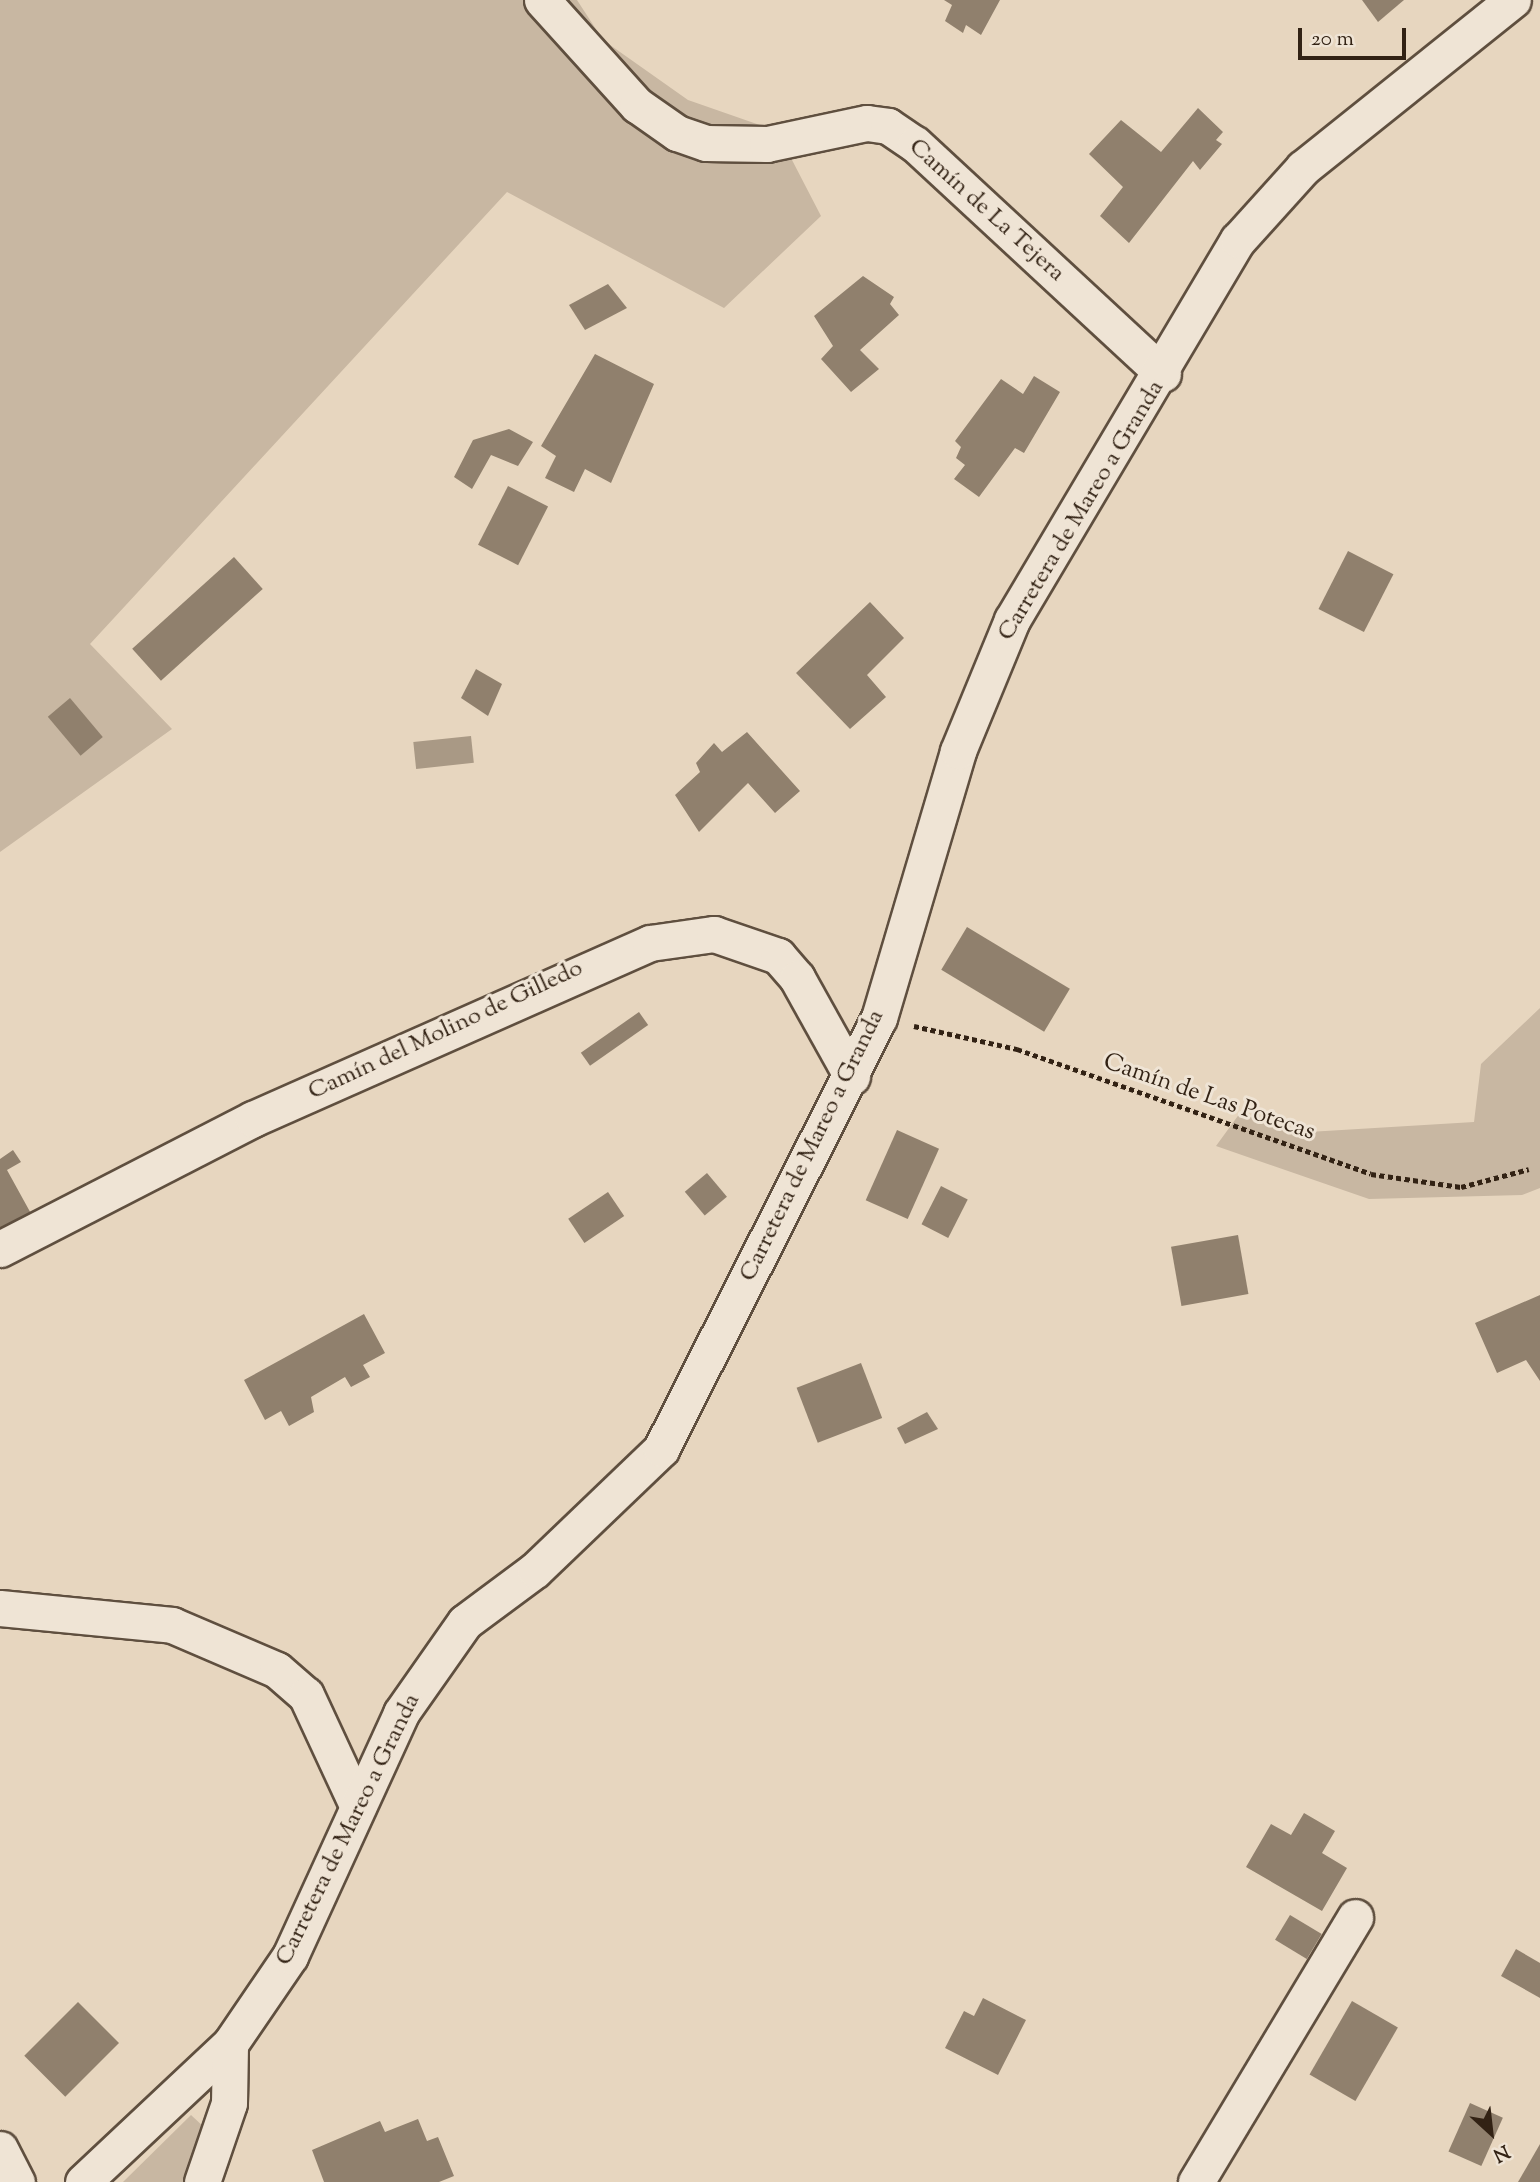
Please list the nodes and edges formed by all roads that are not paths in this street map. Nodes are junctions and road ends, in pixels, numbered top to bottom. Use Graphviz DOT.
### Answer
graph roads {
  1 [pos="542,0"];
  2 [pos="1513,0"];
  3 [pos="1163,374"];
  4 [pos="852,1077"];
  5 [pos="0,1249"];
  6 [pos="0,1608"];
  7 [pos="358,1808"];
  8 [pos="1355,1917"];
  9 [pos="230,2044"];
  10 [pos="0,2149"];
  11 [pos="17,2182"];
  12 [pos="83,2182"];
  13 [pos="202,2182"];
  14 [pos="1196,2182"];
  1 -- 3 [label="street, Camín de La Tejera"];
  2 -- 3 [label="street, Carretera de Mareo a Granda"];
  3 -- 4 [label="street, Carretera de Mareo a Granda"];
  4 -- 5 [label="street, Camín del Molino de Gilledo"];
  4 -- 7 [label="street, Carretera de Mareo a Granda"];
  6 -- 7 [label="street"];
  7 -- 9 [label="street, Carretera de Mareo a Granda"];
  8 -- 14 [label="street"];
  9 -- 12 [label="street, Carretera de Mareo a Granda"];
  9 -- 13 [label="street"];
  10 -- 11 [label="street"];
}
